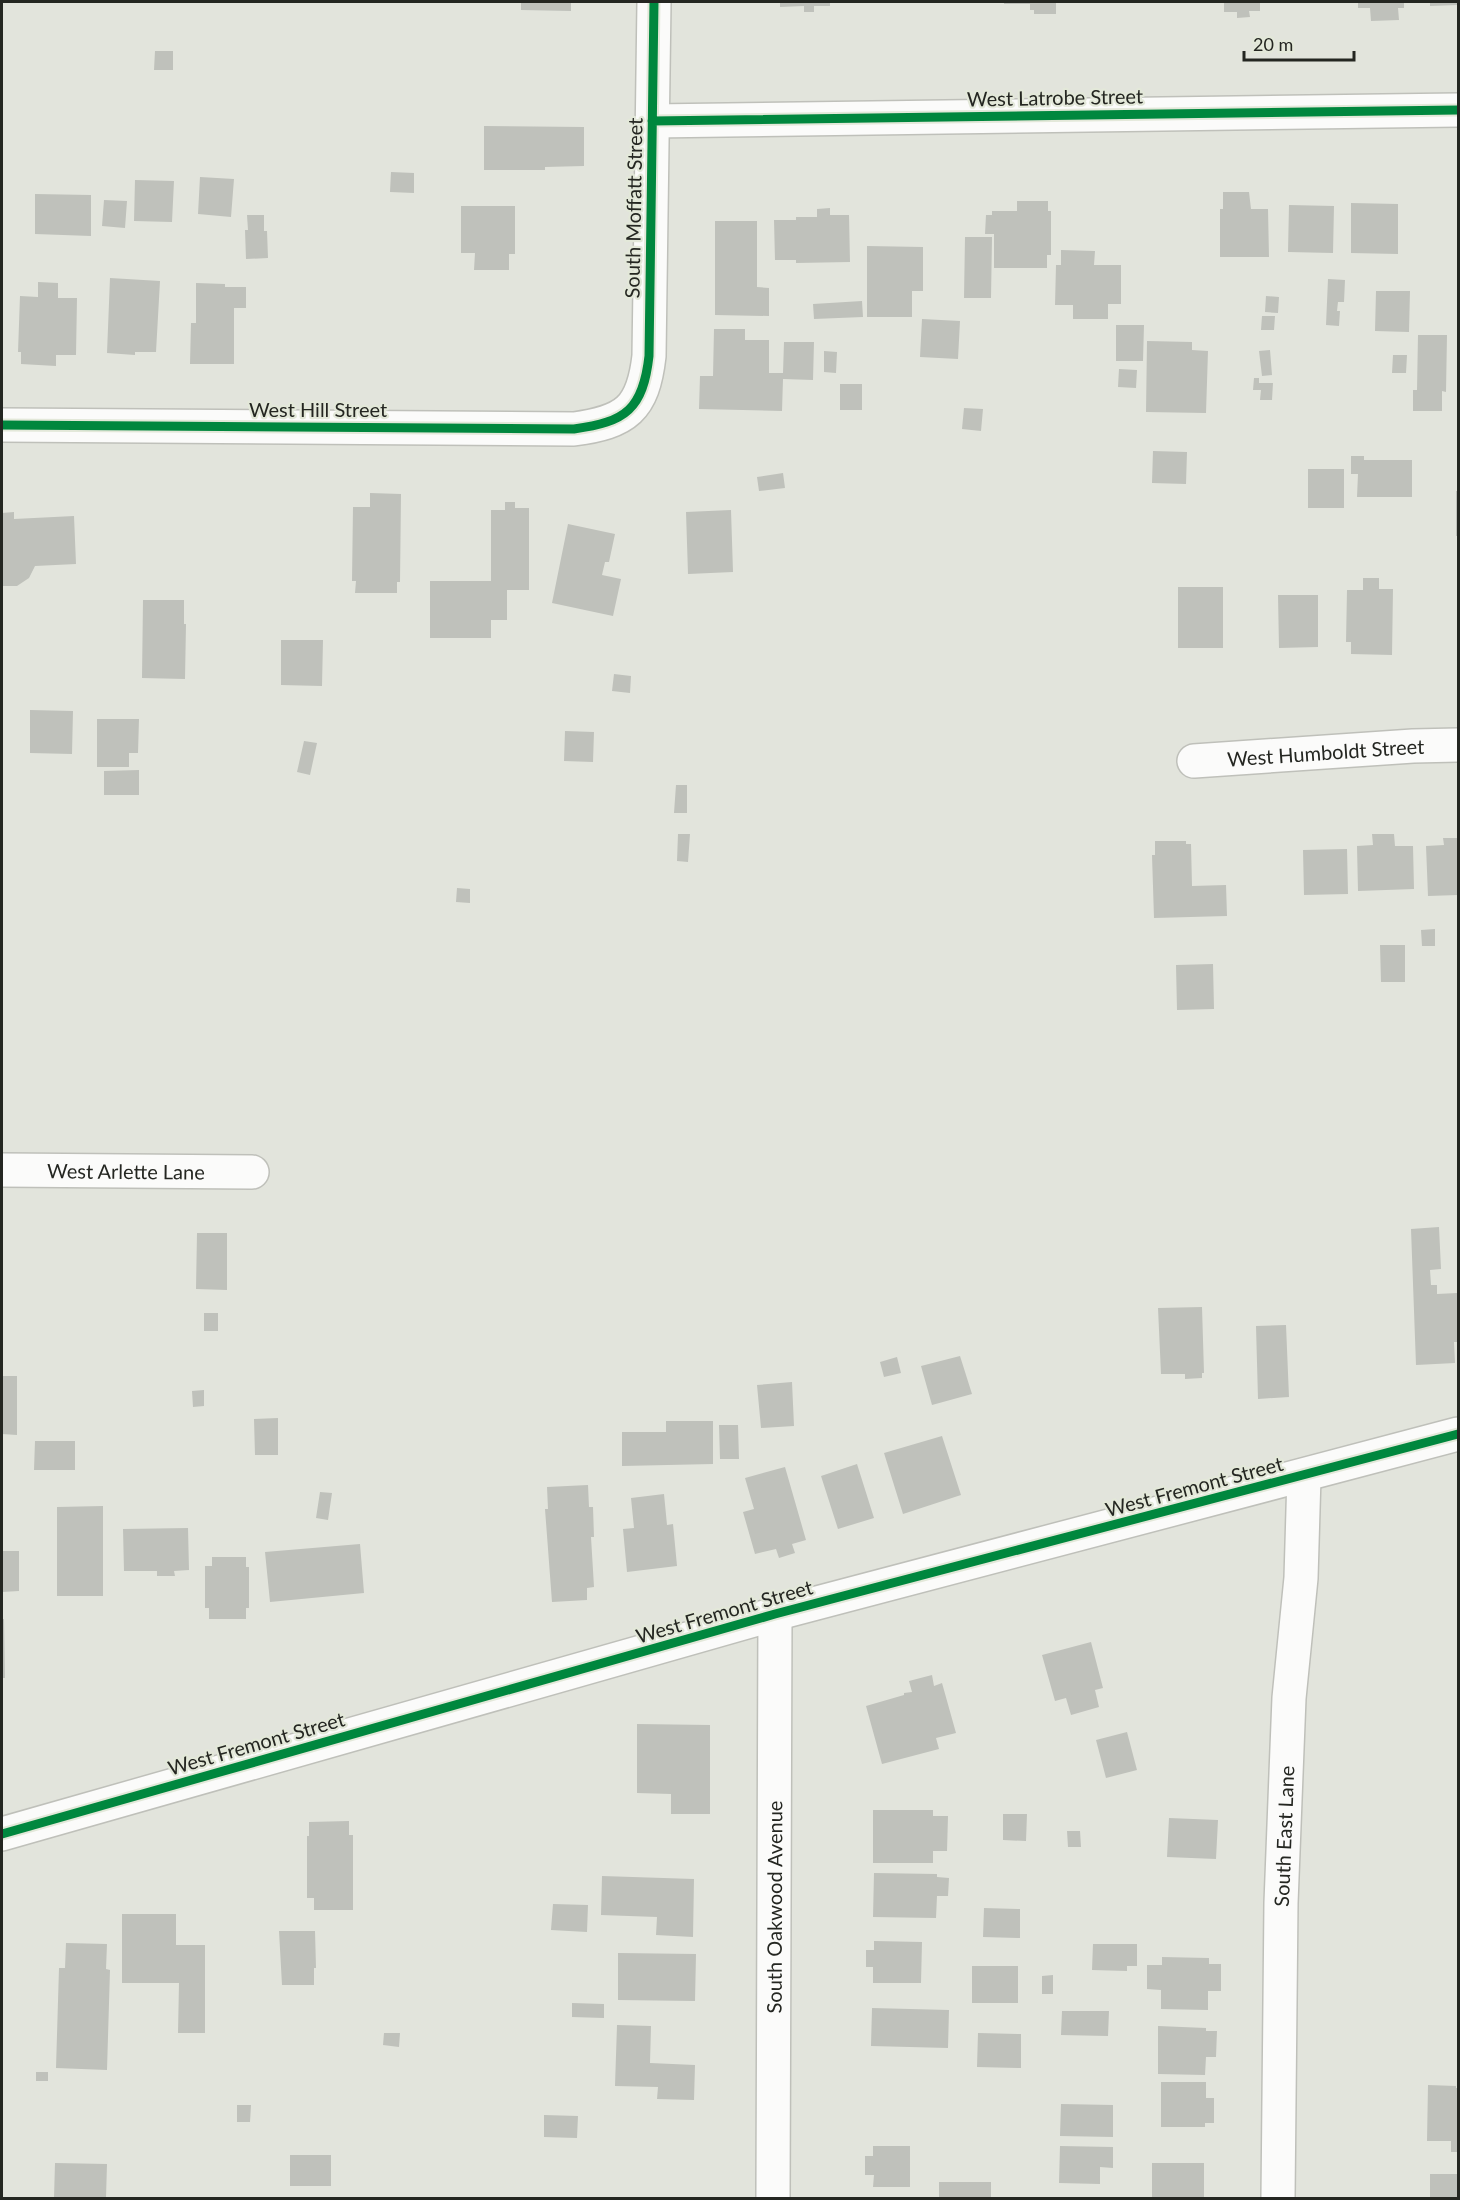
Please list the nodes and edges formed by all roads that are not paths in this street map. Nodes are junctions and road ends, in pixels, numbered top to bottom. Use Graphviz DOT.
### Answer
graph roads {
  1 [pos="654,2"];
  2 [pos="1458,110"];
  3 [pos="652,121"];
  4 [pos="631,410"];
  5 [pos="2,425"];
  6 [pos="1458,745"];
  7 [pos="1194,761"];
  8 [pos="2,1170"];
  9 [pos="252,1172"];
  10 [pos="1458,1434"];
  11 [pos="1304,1476"];
  12 [pos="775,1614"];
  13 [pos="2,1834"];
  14 [pos="773,2199"];
  15 [pos="1278,2199"];
  1 -- 3 [label="street, South Moffatt Street"];
  2 -- 3 [label="street, West Latrobe Street"];
  3 -- 4 [label="street, South Moffatt Street"];
  4 -- 5 [label="street, West Hill Street"];
  6 -- 7 [label="street, West Humboldt Street"];
  8 -- 9 [label="street, West Arlette Lane"];
  10 -- 11 [label="street, West Fremont Street"];
  11 -- 12 [label="street, West Fremont Street"];
  11 -- 15 [label="street, South East Lane"];
  12 -- 13 [label="street, West Fremont Street"];
  12 -- 14 [label="street, South Oakwood Avenue"];
}
